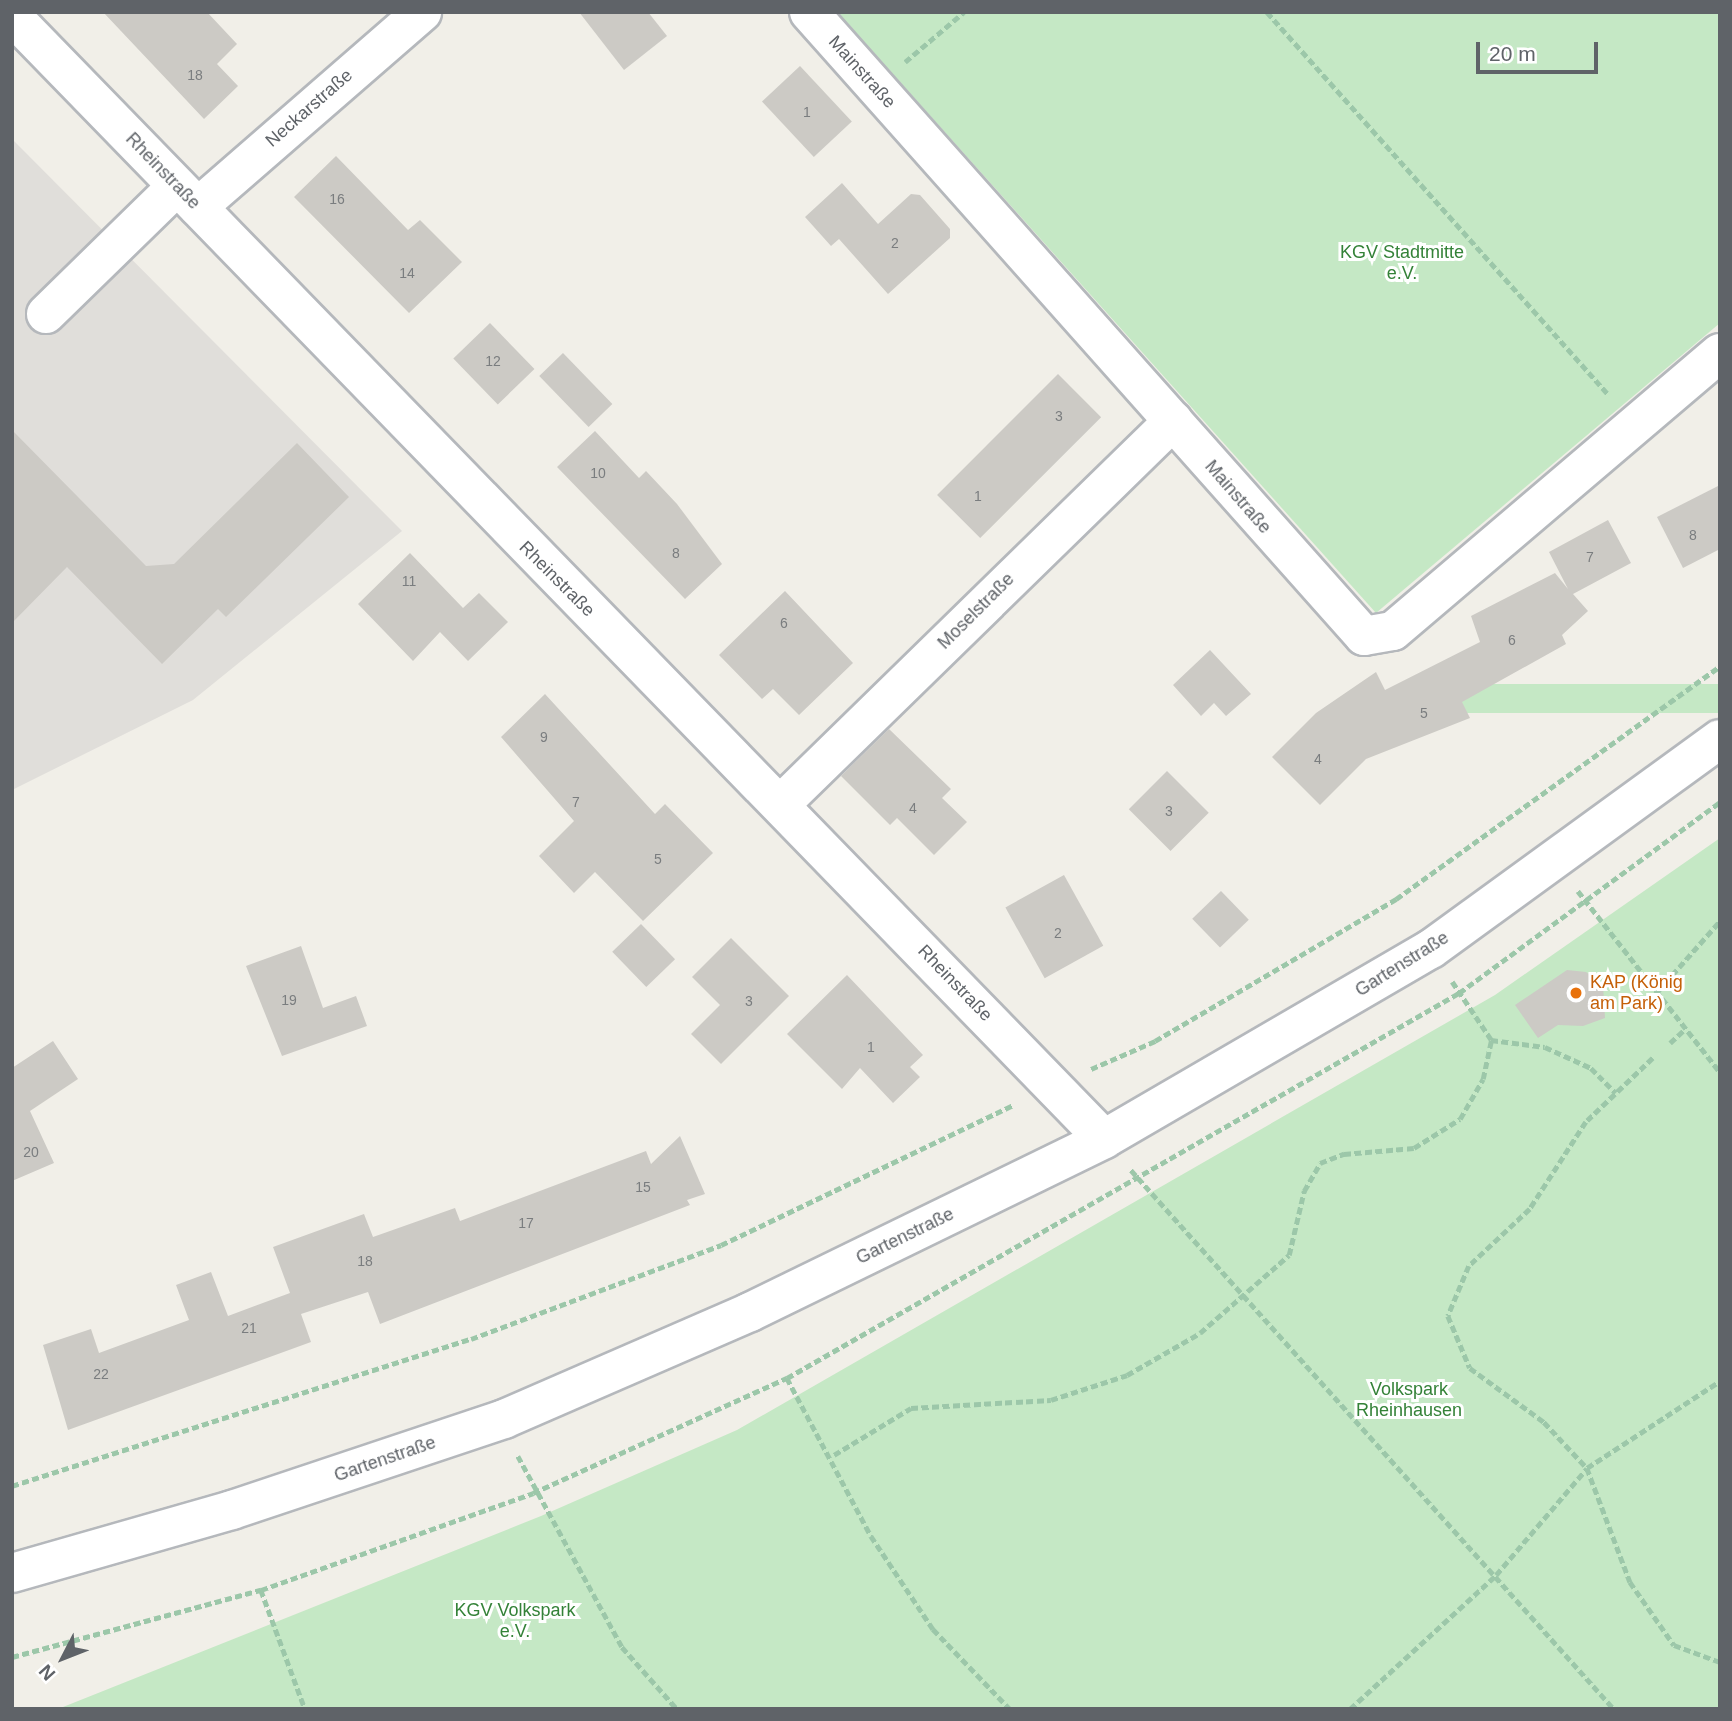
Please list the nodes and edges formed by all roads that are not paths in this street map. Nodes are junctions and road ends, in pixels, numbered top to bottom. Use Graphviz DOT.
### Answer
graph roads {
  1 [pos="422,12"];
  2 [pos="808,12"];
  3 [pos="12,16"];
  4 [pos="187,197"];
  5 [pos="46,314"];
  6 [pos="1720,353"];
  7 [pos="1172,421"];
  8 [pos="1720,739"];
  9 [pos="782,803"];
  10 [pos="1104,1139"];
  11 [pos="12,1573"];
  1 -- 4 [label="street, Neckarstraße"];
  2 -- 7 [label="street, Mainstraße"];
  3 -- 4 [label="street, Rheinstraße"];
  4 -- 5 [label="street, Neckarstraße"];
  4 -- 9 [label="street, Rheinstraße"];
  6 -- 7 [label="street, Mainstraße"];
  7 -- 9 [label="street, Moselstraße"];
  8 -- 10 [label="street, Gartenstraße"];
  9 -- 10 [label="street, Rheinstraße"];
  10 -- 11 [label="street, Gartenstraße"];
}
